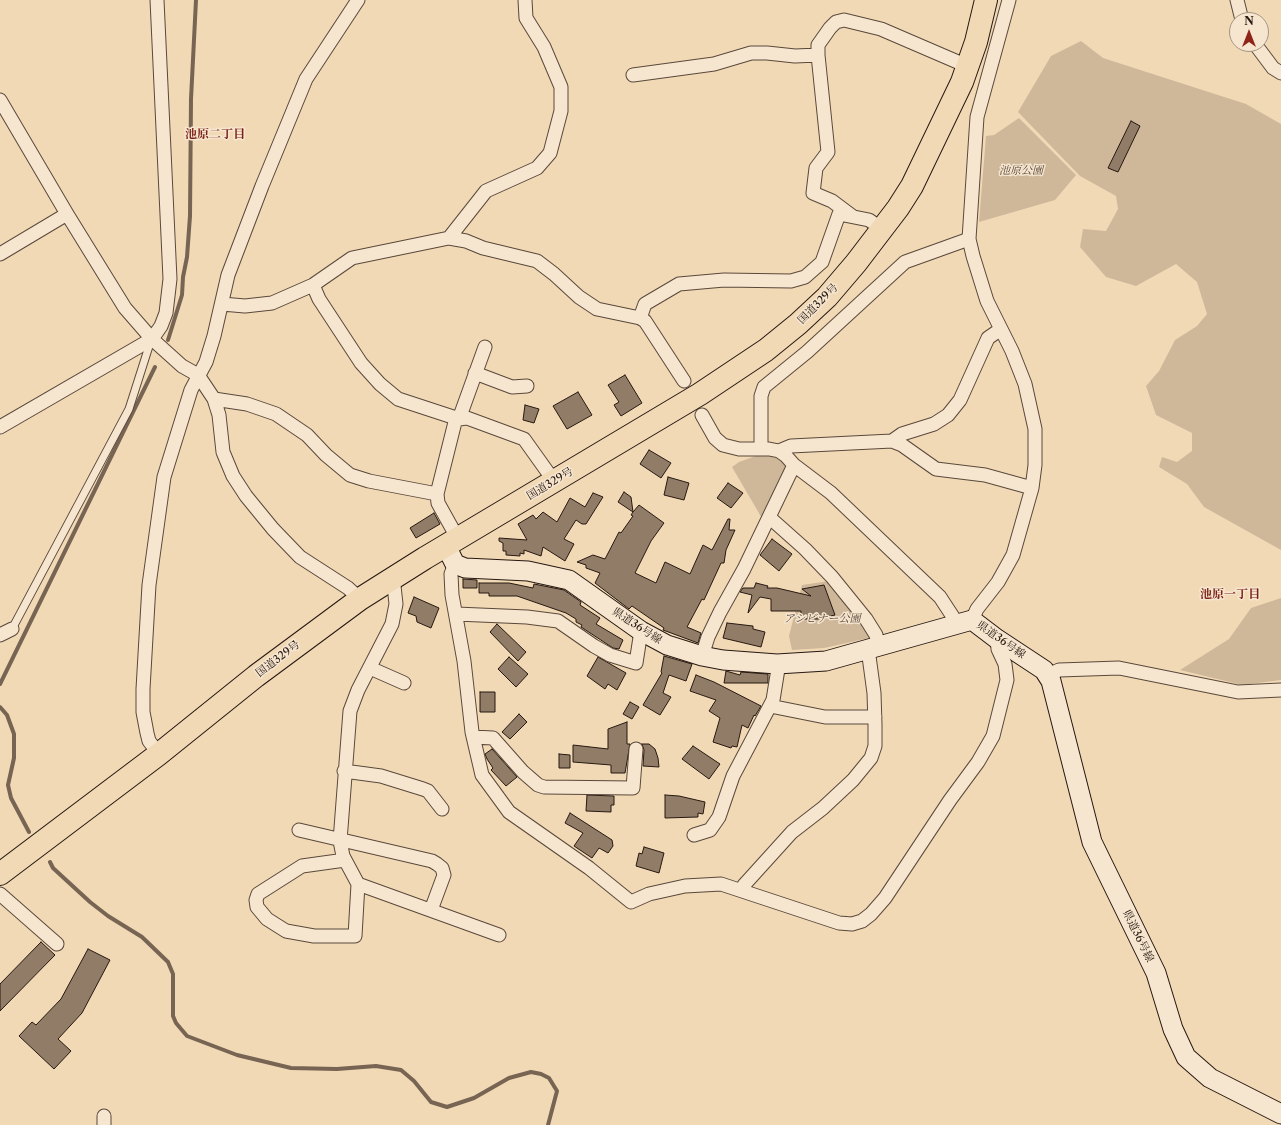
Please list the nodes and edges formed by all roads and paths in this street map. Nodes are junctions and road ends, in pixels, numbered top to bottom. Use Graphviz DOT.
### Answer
graph roads {
  1 [pos="157,0"];
  2 [pos="358,0"];
  3 [pos="526,0"];
  4 [pos="1009,0"];
  5 [pos="1237,0"];
  6 [pos="984,8"];
  7 [pos="1240,12"];
  8 [pos="1005,18"];
  9 [pos="1260,52"];
  10 [pos="818,55"];
  11 [pos="967,66"];
  12 [pos="1281,73"];
  13 [pos="633,75"];
  14 [pos="0,100"];
  15 [pos="67,214"];
  16 [pos="852,216"];
  17 [pos="882,229"];
  18 [pos="450,238"];
  19 [pos="969,239"];
  20 [pos="0,254"];
  21 [pos="313,285"];
  22 [pos="222,304"];
  23 [pos="640,318"];
  24 [pos="1001,329"];
  25 [pos="152,338"];
  26 [pos="486,347"];
  27 [pos="475,372"];
  28 [pos="198,375"];
  29 [pos="684,381"];
  30 [pos="527,386"];
  31 [pos="214,399"];
  32 [pos="702,415"];
  33 [pos="457,418"];
  34 [pos="0,427"];
  35 [pos="892,441"];
  36 [pos="762,448"];
  37 [pos="779,451"];
  38 [pos="794,465"];
  39 [pos="554,481"];
  40 [pos="1032,488"];
  41 [pos="437,494"];
  42 [pos="769,517"];
  43 [pos="453,550"];
  44 [pos="393,577"];
  45 [pos="360,599"];
  46 [pos="456,614"];
  47 [pos="965,622"];
  48 [pos="12,629"];
  49 [pos="641,631"];
  50 [pos="0,635"];
  51 [pos="997,640"];
  52 [pos="873,648"];
  53 [pos="702,656"];
  54 [pos="777,664"];
  55 [pos="370,668"];
  56 [pos="1048,675"];
  57 [pos="404,683"];
  58 [pos="1281,690"];
  59 [pos="770,706"];
  60 [pos="875,716"];
  61 [pos="473,737"];
  62 [pos="636,749"];
  63 [pos="159,754"];
  64 [pos="344,771"];
  65 [pos="442,809"];
  66 [pos="299,830"];
  67 [pos="694,835"];
  68 [pos="340,840"];
  69 [pos="345,860"];
  70 [pos="0,874"];
  71 [pos="358,884"];
  72 [pos="743,890"];
  73 [pos="0,894"];
  74 [pos="431,910"];
  75 [pos="499,935"];
  76 [pos="57,944"];
  77 [pos="1281,1114"];
  1 -- 25 [label="street"];
  2 -- 22 [label="street"];
  3 -- 18 [label="street"];
  4 -- 8 [label="street"];
  5 -- 7 [label="street"];
  6 -- 8 [label="street"];
  6 -- 11 [label="highway, 国道329号"];
  8 -- 19 [label="street"];
  9 -- 12 [label="street"];
  10 -- 11 [label="street"];
  10 -- 13 [label="street"];
  10 -- 16 [label="street"];
  11 -- 17 [label="highway, 国道329号"];
  14 -- 15 [label="street"];
  15 -- 20 [label="street"];
  15 -- 25 [label="street"];
  16 -- 17 [label="street"];
  16 -- 23 [label="street"];
  17 -- 39 [label="highway, 国道329号"];
  18 -- 21 [label="street"];
  18 -- 23 [label="street"];
  19 -- 24 [label="street"];
  19 -- 36 [label="street"];
  21 -- 22 [label="street"];
  21 -- 33 [label="street"];
  22 -- 28 [label="street"];
  23 -- 29 [label="street"];
  24 -- 35 [label="street"];
  24 -- 40 [label="street"];
  25 -- 28 [label="street"];
  25 -- 34 [label="street"];
  25 -- 48 [label="lane"];
  26 -- 27 [label="street"];
  27 -- 30 [label="street"];
  27 -- 33 [label="street"];
  28 -- 31 [label="street"];
  28 -- 63 [label="street"];
  31 -- 41 [label="street"];
  31 -- 45 [label="street"];
  32 -- 36 [label="street"];
  33 -- 39 [label="street"];
  33 -- 41 [label="street"];
  35 -- 37 [label="street"];
  35 -- 40 [label="street"];
  36 -- 37 [label="street"];
  37 -- 38 [label="street"];
  38 -- 42 [label="street"];
  38 -- 47 [label="street"];
  39 -- 43 [label="highway, 国道329号"];
  40 -- 47 [label="street"];
  41 -- 43 [label="street"];
  42 -- 52 [label="street"];
  42 -- 53 [label="street"];
  43 -- 44 [label="highway, 国道329号"];
  43 -- 46 [label="street"];
  43 -- 49 [label="main road, 県道36号線"];
  44 -- 45 [label="highway, 国道329号"];
  44 -- 55 [label="street"];
  45 -- 63 [label="highway, 国道329号"];
  46 -- 49 [label="street"];
  46 -- 61 [label="street"];
  47 -- 51 [label="main road, 県道36号線"];
  47 -- 52 [label="main road, 県道36号線"];
  48 -- 50 [label="street"];
  49 -- 53 [label="main road, 県道36号線"];
  51 -- 56 [label="main road, 県道36号線"];
  51 -- 72 [label="street"];
  52 -- 54 [label="main road, 県道36号線"];
  52 -- 60 [label="street"];
  53 -- 54 [label="main road, 県道36号線"];
  54 -- 59 [label="street"];
  55 -- 57 [label="street"];
  55 -- 64 [label="street"];
  56 -- 58 [label="street"];
  56 -- 77 [label="main road, 県道36号線"];
  59 -- 60 [label="street"];
  59 -- 67 [label="street"];
  60 -- 72 [label="street"];
  61 -- 62 [label="street"];
  61 -- 72 [label="street"];
  63 -- 70 [label="highway, 国道329号"];
  64 -- 65 [label="street"];
  64 -- 68 [label="street"];
  66 -- 68 [label="street"];
  68 -- 69 [label="street"];
  68 -- 74 [label="street"];
  69 -- 71 [label="street"];
  69 -- 71 [label="street"];
  71 -- 74 [label="street"];
  73 -- 76 [label="street"];
  74 -- 75 [label="street"];
}
